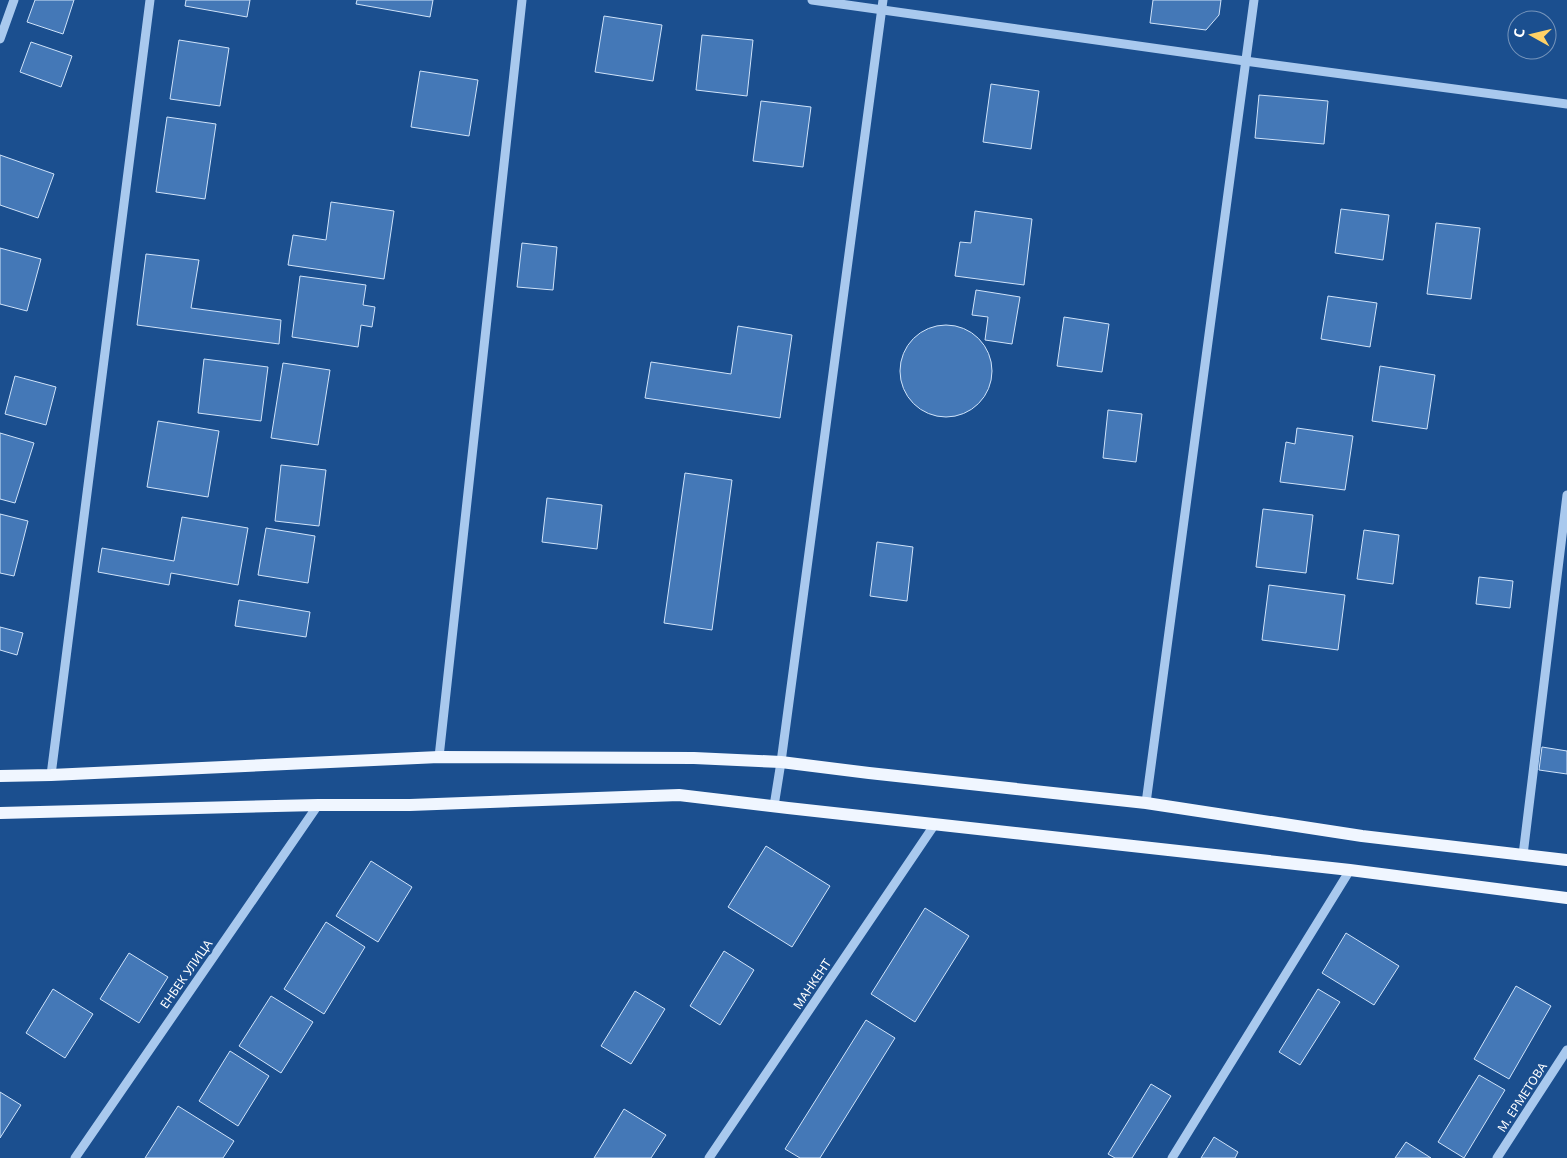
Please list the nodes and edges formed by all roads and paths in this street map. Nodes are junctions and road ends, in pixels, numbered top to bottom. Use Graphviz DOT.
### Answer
graph roads {
  1 [pos="14,0"];
  2 [pos="150,0"];
  3 [pos="522,0"];
  4 [pos="812,0"];
  5 [pos="1254,0"];
  6 [pos="882,5"];
  7 [pos="0,39"];
  8 [pos="1245,61"];
  9 [pos="1567,104"];
  10 [pos="1567,495"];
  11 [pos="439,757"];
  12 [pos="781,762"];
  13 [pos="51,775"];
  14 [pos="0,776"];
  15 [pos="1146,803"];
  16 [pos="318,805"];
  17 [pos="774,806"];
  18 [pos="0,813"];
  19 [pos="935,824"];
  20 [pos="1523,855"];
  21 [pos="1567,860"];
  22 [pos="1350,870"];
  23 [pos="1567,898"];
  24 [pos="1567,1050"];
  25 [pos="75,1158"];
  26 [pos="709,1158"];
  27 [pos="1172,1158"];
  28 [pos="1497,1158"];
  1 -- 7 [label="street"];
  2 -- 13 [label="street"];
  3 -- 11 [label="street"];
  4 -- 6 [label="street"];
  5 -- 8 [label="street"];
  6 -- 8 [label="street"];
  6 -- 12 [label="street"];
  8 -- 9 [label="street"];
  8 -- 15 [label="street"];
  10 -- 20 [label="street"];
  11 -- 12 [label="main road"];
  11 -- 13 [label="main road"];
  12 -- 15 [label="main road"];
  12 -- 17 [label="street"];
  13 -- 14 [label="main road"];
  15 -- 20 [label="main road"];
  16 -- 17 [label="main road"];
  16 -- 18 [label="main road"];
  16 -- 25 [label="street, ЕНБЕК УЛИЦА"];
  17 -- 19 [label="main road"];
  19 -- 22 [label="main road"];
  19 -- 26 [label="street, МАНКЕНТ"];
  20 -- 21 [label="main road"];
  22 -- 23 [label="main road"];
  22 -- 27 [label="street"];
  24 -- 28 [label="street, М. ЕРМЕТОВА"];
}
